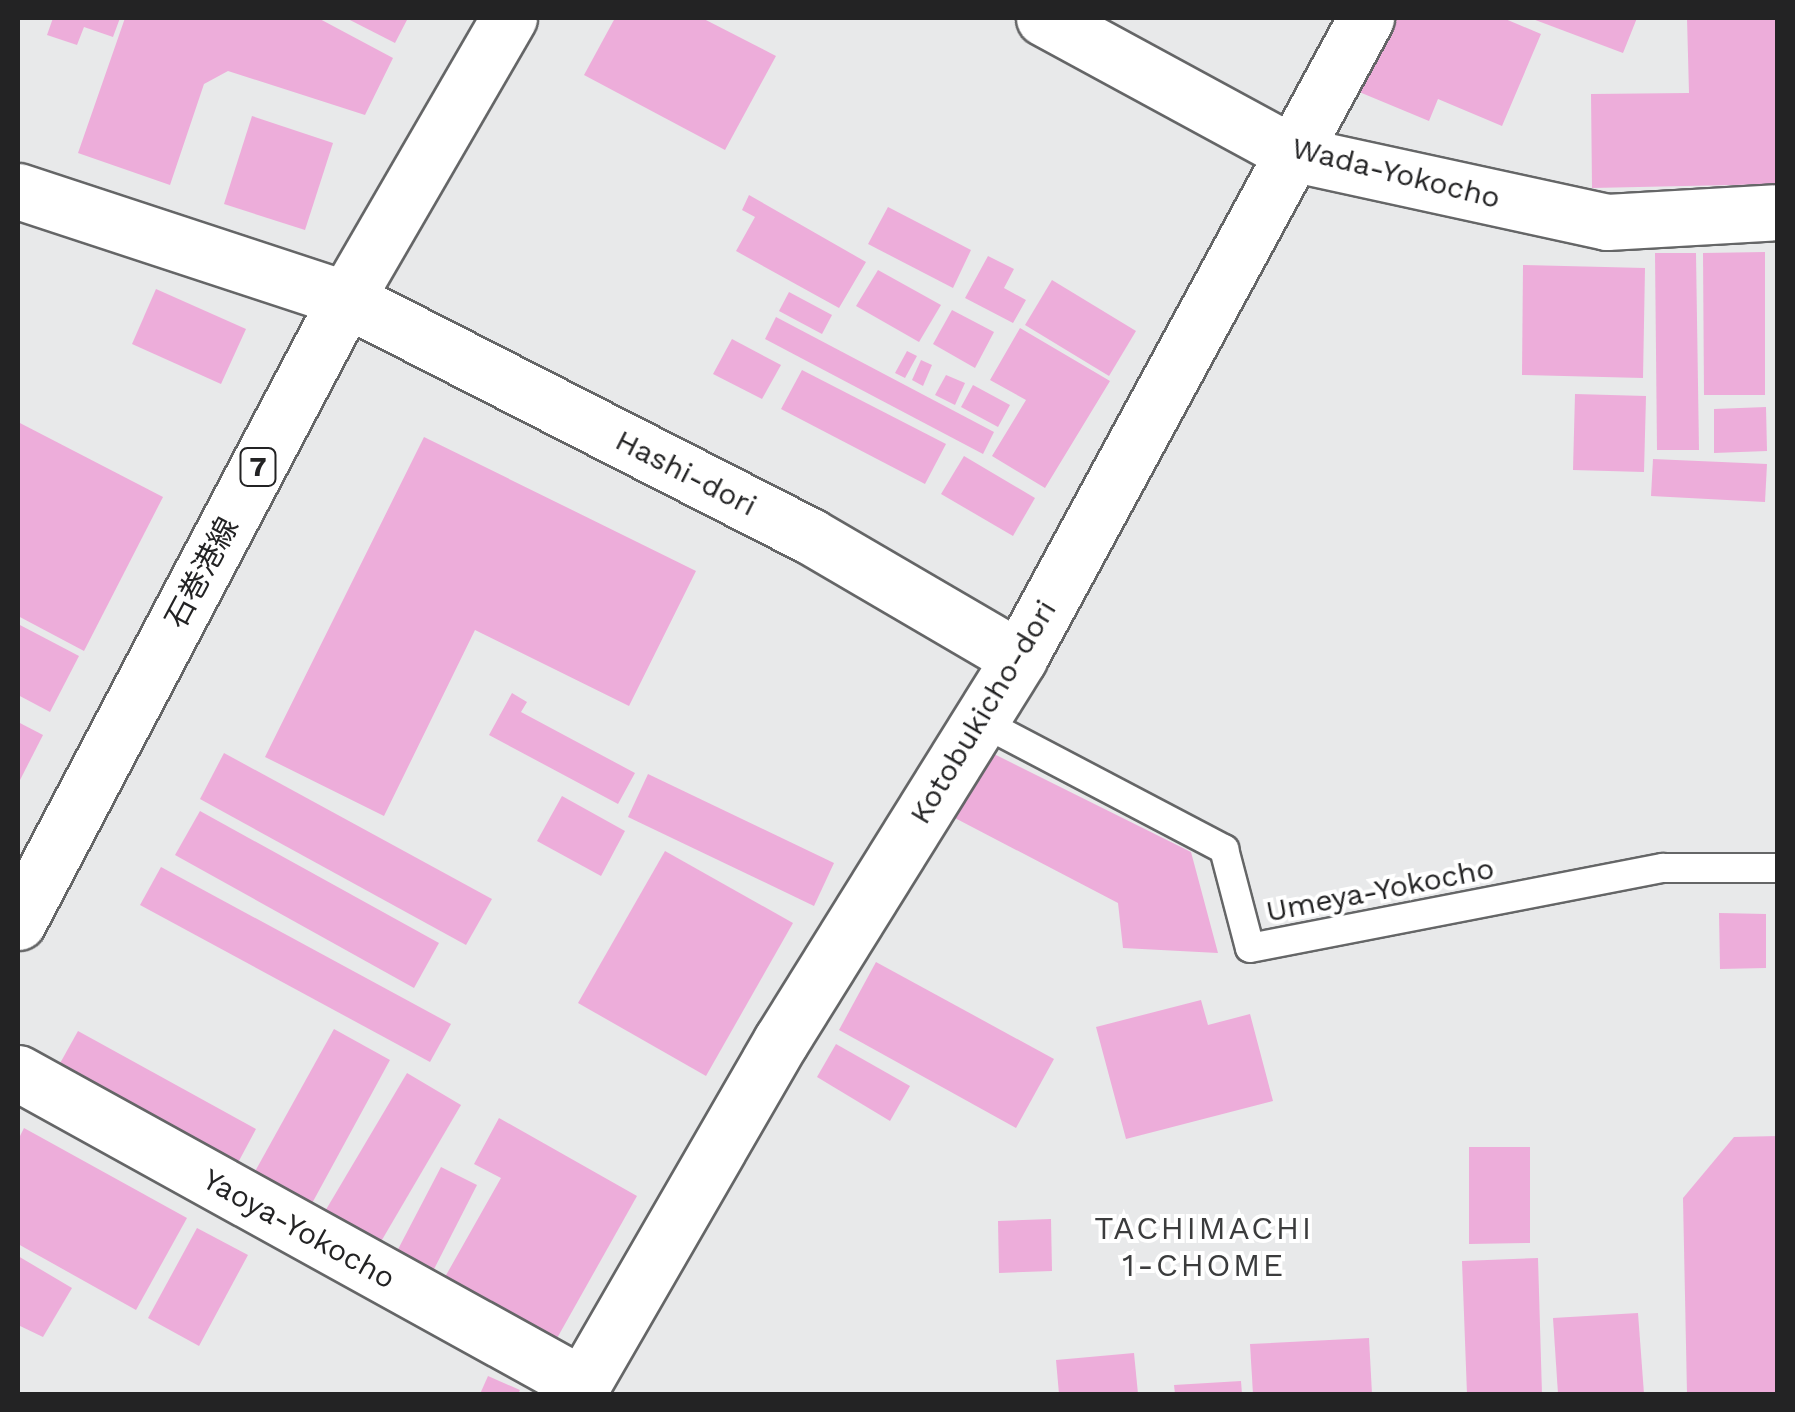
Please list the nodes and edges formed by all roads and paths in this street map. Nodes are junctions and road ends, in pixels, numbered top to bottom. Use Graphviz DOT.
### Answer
graph roads {
  1 [pos="509,18"];
  2 [pos="1044,18"];
  3 [pos="1366,18"];
  4 [pos="1295,154"];
  5 [pos="18,191"];
  6 [pos="1778,212"];
  7 [pos="346,300"];
  8 [pos="1018,658"];
  9 [pos="980,721"];
  10 [pos="1778,868"];
  11 [pos="18,922"];
  12 [pos="18,1073"];
  13 [pos="579,1389"];
  1 -- 7 [label="street, 石巻港線 / 7"];
  2 -- 4 [label="street, Wada-Yokocho"];
  3 -- 4 [label="street, Kotobukicho-dori"];
  4 -- 6 [label="street, Wada-Yokocho"];
  4 -- 8 [label="street, Kotobukicho-dori"];
  5 -- 7 [label="street, Hashi-dori"];
  7 -- 8 [label="street, Hashi-dori"];
  7 -- 11 [label="street, 石巻港線 / 7"];
  8 -- 9 [label="street, Kotobukicho-dori"];
  9 -- 10 [label="lane, Umeya-Yokocho"];
  9 -- 13 [label="street, Kotobukicho-dori"];
  12 -- 13 [label="street, Yaoya-Yokocho"];
}
